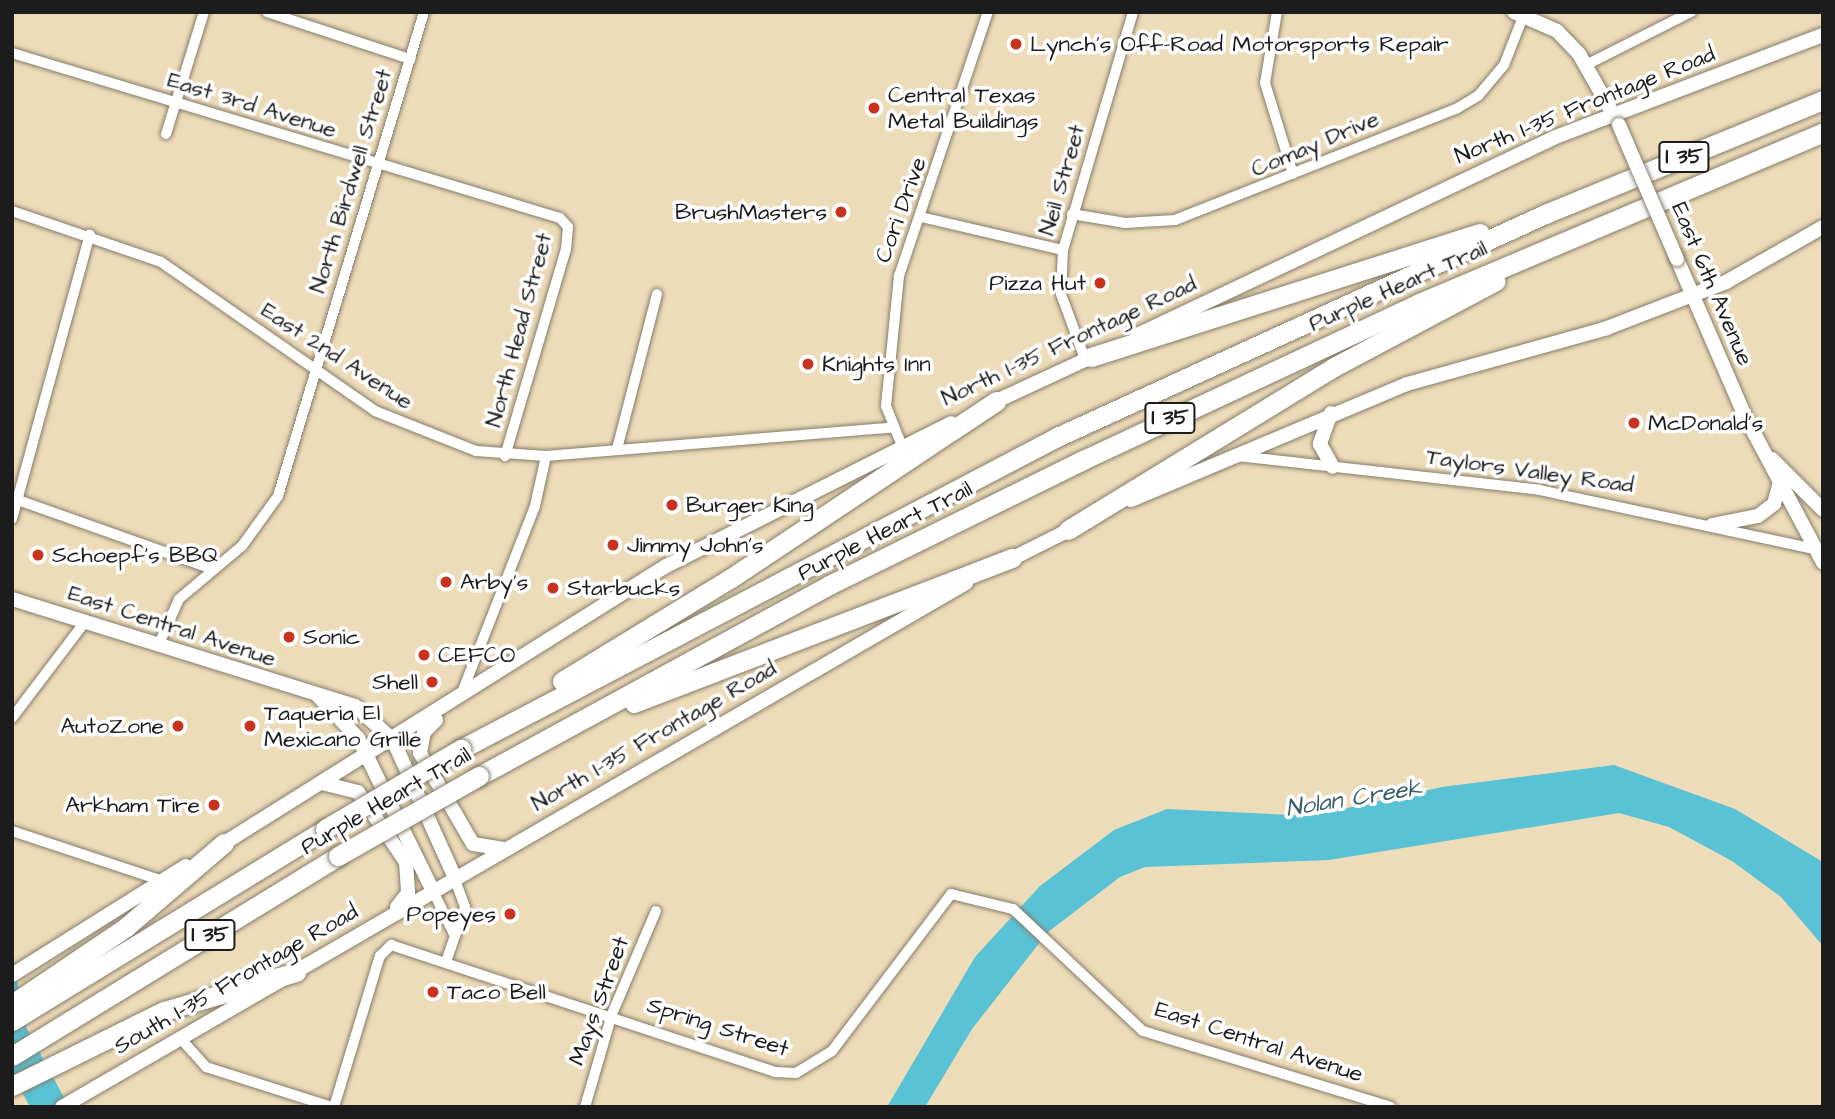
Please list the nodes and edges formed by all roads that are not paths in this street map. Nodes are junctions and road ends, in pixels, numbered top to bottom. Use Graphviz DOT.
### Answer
graph roads {
  1 [pos="204,12"];
  2 [pos="267,12"];
  3 [pos="424,12"];
  4 [pos="988,12"];
  5 [pos="1133,12"];
  6 [pos="1277,12"];
  7 [pos="1691,12"];
  8 [pos="1521,13"];
  9 [pos="1823,35"];
  10 [pos="12,53"];
  11 [pos="410,59"];
  12 [pos="1586,65"];
  13 [pos="1823,100"];
  14 [pos="175,103"];
  15 [pos="1616,120"];
  16 [pos="1823,132"];
  17 [pos="166,134"];
  18 [pos="377,167"];
  19 [pos="1293,174"];
  20 [pos="12,211"];
  21 [pos="1072,214"];
  22 [pos="1545,215"];
  23 [pos="921,217"];
  24 [pos="560,218"];
  25 [pos="1823,227"];
  26 [pos="1592,229"];
  27 [pos="90,234"];
  28 [pos="1063,250"];
  29 [pos="657,294"];
  30 [pos="1691,296"];
  31 [pos="1088,358"];
  32 [pos="316,372"];
  33 [pos="996,401"];
  34 [pos="1332,414"];
  35 [pos="890,428"];
  36 [pos="902,446"];
  37 [pos="1761,448"];
  38 [pos="617,449"];
  39 [pos="1228,455"];
  40 [pos="505,456"];
  41 [pos="546,456"];
  42 [pos="1333,467"];
  43 [pos="1780,482"];
  44 [pos="15,499"];
  45 [pos="1823,510"];
  46 [pos="12,519"];
  47 [pos="1713,525"];
  48 [pos="1068,530"];
  49 [pos="1819,550"];
  50 [pos="1012,558"];
  51 [pos="1823,563"];
  52 [pos="214,569"];
  53 [pos="12,598"];
  54 [pos="84,622"];
  55 [pos="158,646"];
  56 [pos="318,696"];
  57 [pos="460,698"];
  58 [pos="12,718"];
  59 [pos="505,724"];
  60 [pos="393,740"];
  61 [pos="537,744"];
  62 [pos="368,755"];
  63 [pos="322,783"];
  64 [pos="12,831"];
  65 [pos="224,843"];
  66 [pos="504,849"];
  67 [pos="454,876"];
  68 [pos="163,881"];
  69 [pos="432,889"];
  70 [pos="951,894"];
  71 [pos="656,911"];
  72 [pos="368,929"];
  73 [pos="455,936"];
  74 [pos="447,959"];
  75 [pos="18,972"];
  76 [pos="296,972"];
  77 [pos="63,979"];
  78 [pos="12,1004"];
  79 [pos="612,1014"];
  80 [pos="12,1021"];
  81 [pos="181,1039"];
  82 [pos="12,1056"];
  83 [pos="12,1086"];
  84 [pos="62,1107"];
  85 [pos="333,1107"];
  86 [pos="585,1107"];
  87 [pos="1391,1107"];
  1 -- 14 [label="street"];
  2 -- 11 [label="street"];
  3 -- 11 [label="street, North Birdwell Street"];
  4 -- 23 [label="street, Cori Drive"];
  5 -- 21 [label="street, Neil Street"];
  6 -- 19 [label="street"];
  7 -- 12 [label="street"];
  8 -- 12 [label="main road, East 6th Avenue"];
  8 -- 19 [label="street, Comay Drive"];
  9 -- 15 [label="main road, North I-35 Frontage Road"];
  10 -- 14 [label="street, East 3rd Avenue"];
  11 -- 18 [label="street, North Birdwell Street"];
  12 -- 15 [label="main road, East 6th Avenue"];
  13 -- 22 [label="highway, Purple Heart Trail / I 35"];
  14 -- 17 [label="street"];
  14 -- 18 [label="street, East 3rd Avenue"];
  15 -- 30 [label="main road, East 6th Avenue, bridge"];
  15 -- 31 [label="main road, North I-35 Frontage Road"];
  16 -- 26 [label="highway, Purple Heart Trail / I 35"];
  18 -- 24 [label="street, East 3rd Avenue"];
  18 -- 32 [label="street, North Birdwell Street"];
  19 -- 21 [label="street, Comay Drive"];
  20 -- 27 [label="street, East 2nd Avenue"];
  21 -- 28 [label="street, Neil Street"];
  22 -- 31 [label="highway"];
  22 -- 59 [label="highway, Purple Heart Trail / I 35"];
  23 -- 28 [label="street"];
  23 -- 35 [label="street, Cori Drive"];
  24 -- 40 [label="street, North Head Street"];
  25 -- 30 [label="main road, North I-35 Frontage Road"];
  26 -- 48 [label="highway"];
  26 -- 61 [label="highway, Purple Heart Trail / I 35"];
  27 -- 32 [label="street, East 2nd Avenue"];
  27 -- 44 [label="street"];
  28 -- 31 [label="street, Neil Street"];
  29 -- 38 [label="street"];
  30 -- 34 [label="main road, North I-35 Frontage Road"];
  30 -- 37 [label="main road, East 6th Avenue"];
  31 -- 33 [label="main road, North I-35 Frontage Road"];
  32 -- 40 [label="street, East 2nd Avenue"];
  32 -- 52 [label="street, North Birdwell Street"];
  33 -- 36 [label="main road, North I-35 Frontage Road"];
  33 -- 59 [label="highway"];
  34 -- 39 [label="main road, North I-35 Frontage Road"];
  34 -- 42 [label="main road"];
  35 -- 36 [label="street"];
  35 -- 38 [label="street, East 2nd Avenue"];
  36 -- 57 [label="main road, North I-35 Frontage Road"];
  37 -- 43 [label="main road, East 6th Avenue"];
  37 -- 45 [label="main road"];
  38 -- 41 [label="street, East 2nd Avenue"];
  39 -- 42 [label="street, Taylors Valley Road"];
  39 -- 48 [label="main road, North I-35 Frontage Road"];
  40 -- 41 [label="street, East 2nd Avenue"];
  41 -- 57 [label="street"];
  42 -- 47 [label="street, Taylors Valley Road"];
  43 -- 47 [label="main road"];
  43 -- 49 [label="main road, East 6th Avenue"];
  44 -- 46 [label="street"];
  44 -- 52 [label="street"];
  47 -- 49 [label="street, Taylors Valley Road"];
  48 -- 50 [label="main road, North I-35 Frontage Road"];
  49 -- 51 [label="main road, East 6th Avenue"];
  50 -- 61 [label="highway"];
  50 -- 66 [label="main road, North I-35 Frontage Road"];
  52 -- 55 [label="street, North Birdwell Street"];
  53 -- 54 [label="main road, East Central Avenue"];
  54 -- 55 [label="main road, East Central Avenue"];
  54 -- 58 [label="street"];
  55 -- 56 [label="main road, East Central Avenue"];
  56 -- 60 [label="main road, East Central Avenue"];
  56 -- 62 [label="main road"];
  57 -- 60 [label="main road, North I-35 Frontage Road"];
  57 -- 66 [label="main road"];
  59 -- 77 [label="highway, Purple Heart Trail / I 35, bridge"];
  60 -- 62 [label="main road, North I-35 Frontage Road"];
  60 -- 67 [label="main road, East Central Avenue"];
  61 -- 82 [label="highway, Purple Heart Trail / I 35, bridge"];
  62 -- 63 [label="main road"];
  62 -- 69 [label="main road"];
  63 -- 65 [label="main road"];
  63 -- 72 [label="main road"];
  64 -- 68 [label="street"];
  65 -- 68 [label="main road"];
  65 -- 77 [label="highway"];
  66 -- 67 [label="main road, North I-35 Frontage Road"];
  67 -- 69 [label="main road, North I-35 Frontage Road"];
  67 -- 73 [label="street, East Central Avenue"];
  68 -- 75 [label="main road"];
  69 -- 72 [label="main road, South I-35 Frontage Road"];
  69 -- 73 [label="street"];
  70 -- 79 [label="street, Spring Street"];
  70 -- 87 [label="street, East Central Avenue"];
  71 -- 79 [label="street, Mays Street"];
  72 -- 76 [label="main road, South I-35 Frontage Road"];
  73 -- 74 [label="street, East Central Avenue"];
  74 -- 79 [label="street, Spring Street"];
  74 -- 85 [label="street, Spring Street"];
  76 -- 81 [label="main road, South I-35 Frontage Road"];
  76 -- 83 [label="highway"];
  77 -- 78 [label="highway"];
  77 -- 80 [label="highway, Purple Heart Trail / I 35"];
  79 -- 86 [label="street, Mays Street"];
  81 -- 84 [label="main road, South I-35 Frontage Road"];
  81 -- 85 [label="street"];
}
